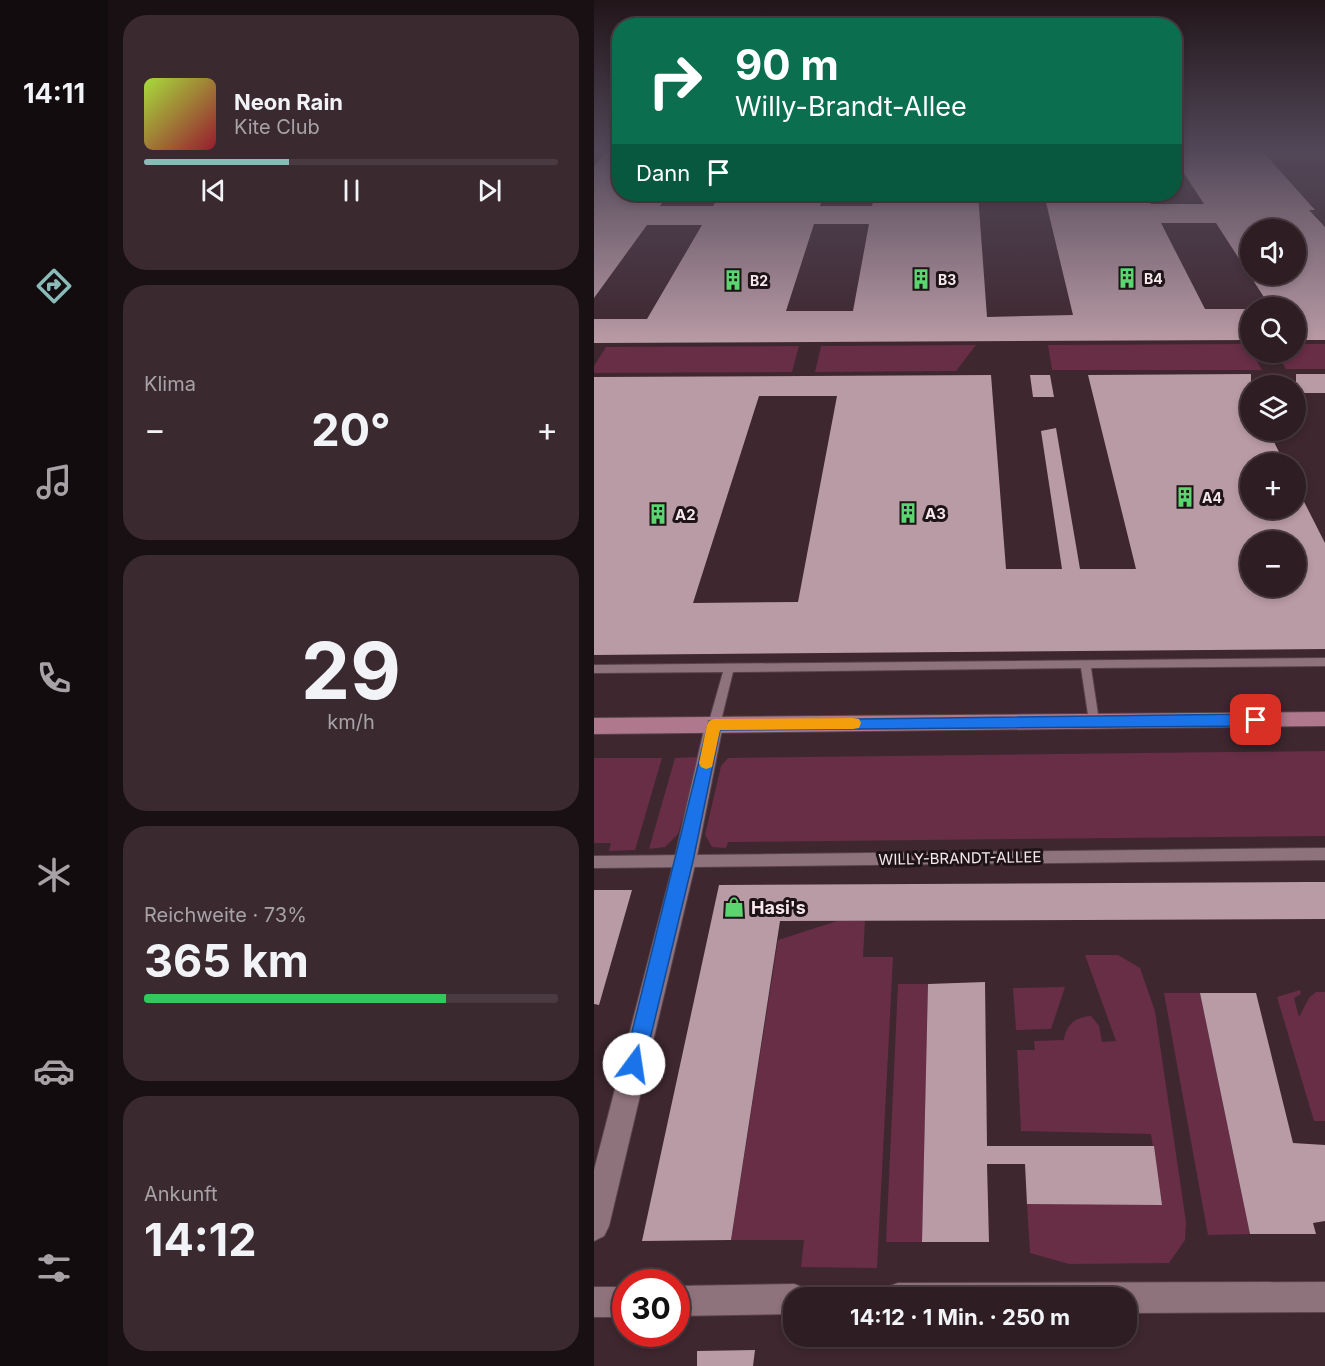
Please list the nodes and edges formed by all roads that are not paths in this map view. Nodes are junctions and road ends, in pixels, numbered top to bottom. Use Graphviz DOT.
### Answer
graph roads {
  1 [pos="1325,662"];
  2 [pos="1085,664"];
  3 [pos="729,668"];
  4 [pos="594,669"];
  5 [pos="1325,720"];
  6 [pos="1094,722"];
  7 [pos="714,725"];
  8 [pos="594,726"];
  9 [pos="1325,854"];
  10 [pos="685,861"];
  11 [pos="594,862"];
  12 [pos="594,1226"];
  13 [pos="1137,1296"];
  14 [pos="1325,1297"];
  15 [pos="783,1299"];
  16 [pos="690,1301"];
  17 [pos="594,1302"];
  18 [pos="612,1302"];
  1 -- 2 [label="lane"];
  2 -- 3 [label="lane"];
  2 -- 6 [label="lane"];
  3 -- 4 [label="lane"];
  3 -- 7 [label="lane"];
  5 -- 6 [label="main road"];
  6 -- 7 [label="main road"];
  7 -- 8 [label="main road"];
  7 -- 10 [label="street"];
  9 -- 10 [label="lane, WILLY-BRANDT-ALLEE"];
  10 -- 11 [label="lane, WILLY-BRANDT-ALLEE"];
  10 -- 12 [label="street"];
  13 -- 14 [label="street"];
  15 -- 16 [label="street"];
  17 -- 18 [label="street"];
}
